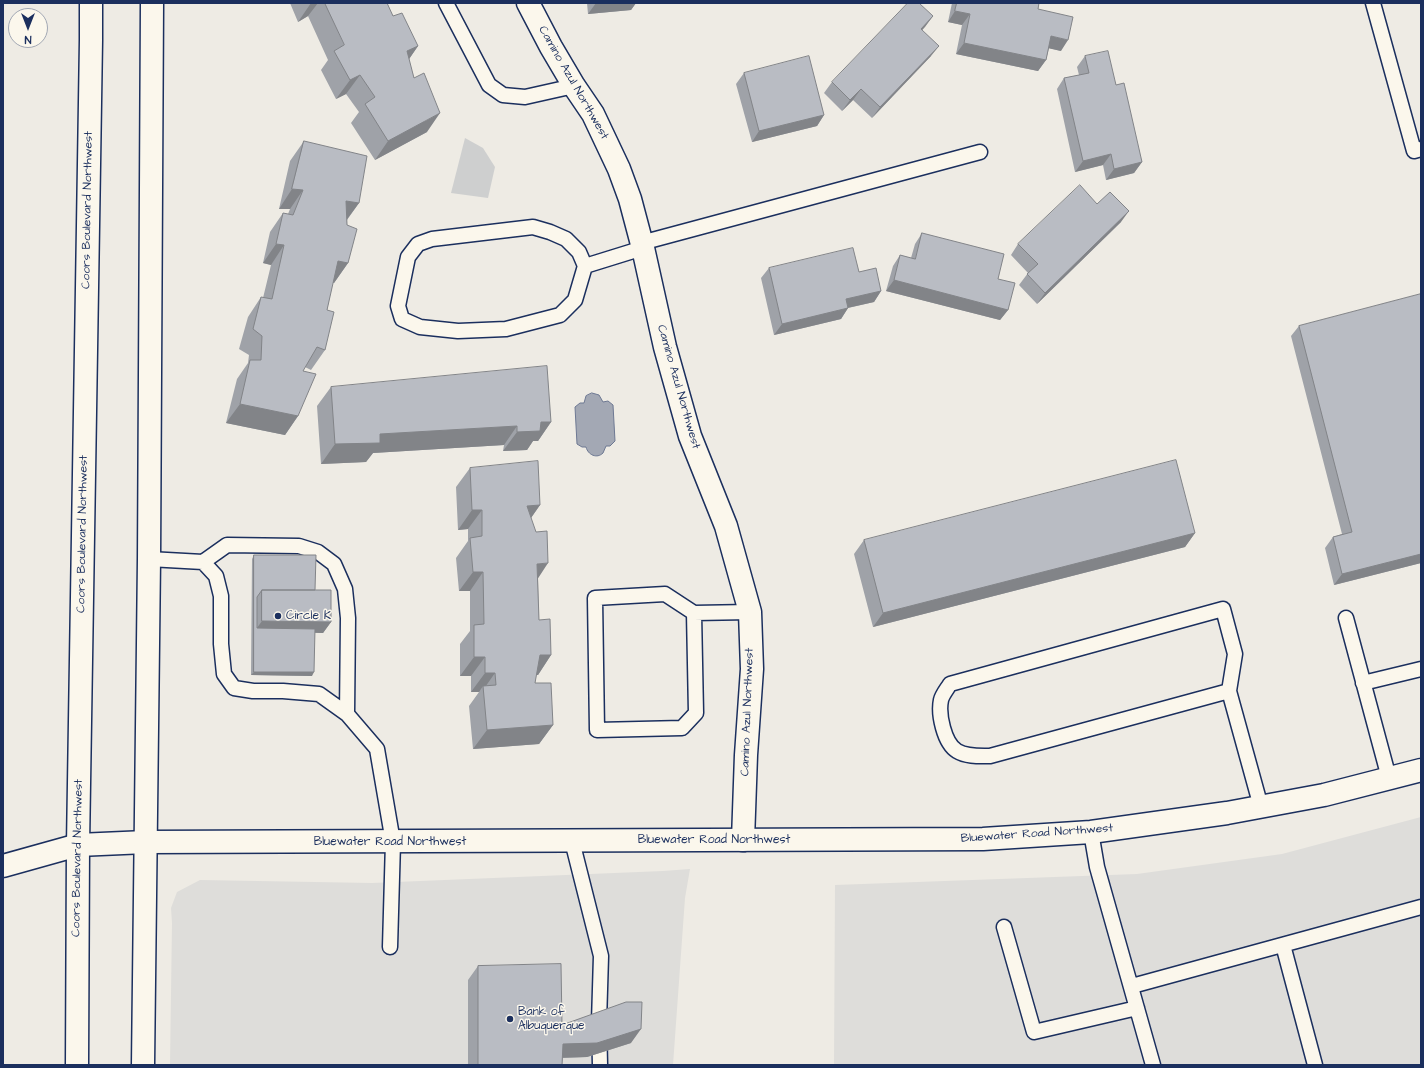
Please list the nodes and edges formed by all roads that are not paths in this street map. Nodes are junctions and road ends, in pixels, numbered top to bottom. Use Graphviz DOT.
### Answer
graph roads {
  1 [pos="91,3"];
  2 [pos="152,3"];
  3 [pos="446,3"];
  4 [pos="528,3"];
  5 [pos="1373,3"];
  6 [pos="574,86"];
  7 [pos="1421,149"];
  8 [pos="980,152"];
  9 [pos="642,245"];
  10 [pos="585,266"];
  11 [pos="149,559"];
  12 [pos="203,562"];
  13 [pos="750,612"];
  14 [pos="694,613"];
  15 [pos="1346,618"];
  16 [pos="1421,669"];
  17 [pos="1363,683"];
  18 [pos="1229,691"];
  19 [pos="347,714"];
  20 [pos="1421,770"];
  21 [pos="1389,778"];
  22 [pos="1261,807"];
  23 [pos="1091,832"];
  24 [pos="743,840"];
  25 [pos="572,841"];
  26 [pos="146,842"];
  27 [pos="393,842"];
  28 [pos="78,845"];
  29 [pos="3,866"];
  30 [pos="1421,907"];
  31 [pos="1004,927"];
  32 [pos="1283,945"];
  33 [pos="390,947"];
  34 [pos="1132,986"];
  35 [pos="1137,1008"];
  36 [pos="77,1065"];
  37 [pos="143,1065"];
  38 [pos="600,1065"];
  39 [pos="1153,1065"];
  40 [pos="1315,1065"];
  1 -- 28 [label="street, Coors Boulevard Northwest"];
  2 -- 11 [label="street"];
  3 -- 6 [label="lane"];
  4 -- 6 [label="street, Camino Azul Northwest"];
  5 -- 7 [label="lane"];
  6 -- 9 [label="street, Camino Azul Northwest"];
  8 -- 9 [label="lane"];
  9 -- 10 [label="lane"];
  9 -- 13 [label="street, Camino Azul Northwest"];
  10 -- 10 [label="lane"];
  11 -- 12 [label="lane"];
  11 -- 26 [label="street"];
  12 -- 19 [label="lane"];
  12 -- 19 [label="lane"];
  13 -- 14 [label="lane"];
  13 -- 24 [label="street, Camino Azul Northwest"];
  14 -- 14 [label="lane"];
  15 -- 17 [label="lane"];
  16 -- 17 [label="lane"];
  17 -- 21 [label="lane"];
  18 -- 18 [label="lane"];
  18 -- 22 [label="lane"];
  19 -- 27 [label="lane"];
  20 -- 21 [label="street, Bluewater Road Northwest"];
  21 -- 22 [label="street, Bluewater Road Northwest"];
  22 -- 23 [label="street, Bluewater Road Northwest"];
  23 -- 24 [label="street, Bluewater Road Northwest"];
  23 -- 34 [label="lane"];
  24 -- 25 [label="street, Bluewater Road Northwest"];
  25 -- 27 [label="street, Bluewater Road Northwest"];
  25 -- 38 [label="lane"];
  26 -- 27 [label="street, Bluewater Road Northwest"];
  26 -- 28 [label="street, Bluewater Road Northwest"];
  26 -- 37 [label="street"];
  27 -- 33 [label="lane"];
  28 -- 29 [label="street, Bluewater Road Northwest"];
  28 -- 36 [label="street, Coors Boulevard Northwest"];
  30 -- 32 [label="lane"];
  31 -- 35 [label="lane"];
  32 -- 34 [label="lane"];
  32 -- 40 [label="lane"];
  34 -- 35 [label="lane"];
  35 -- 39 [label="lane"];
}
